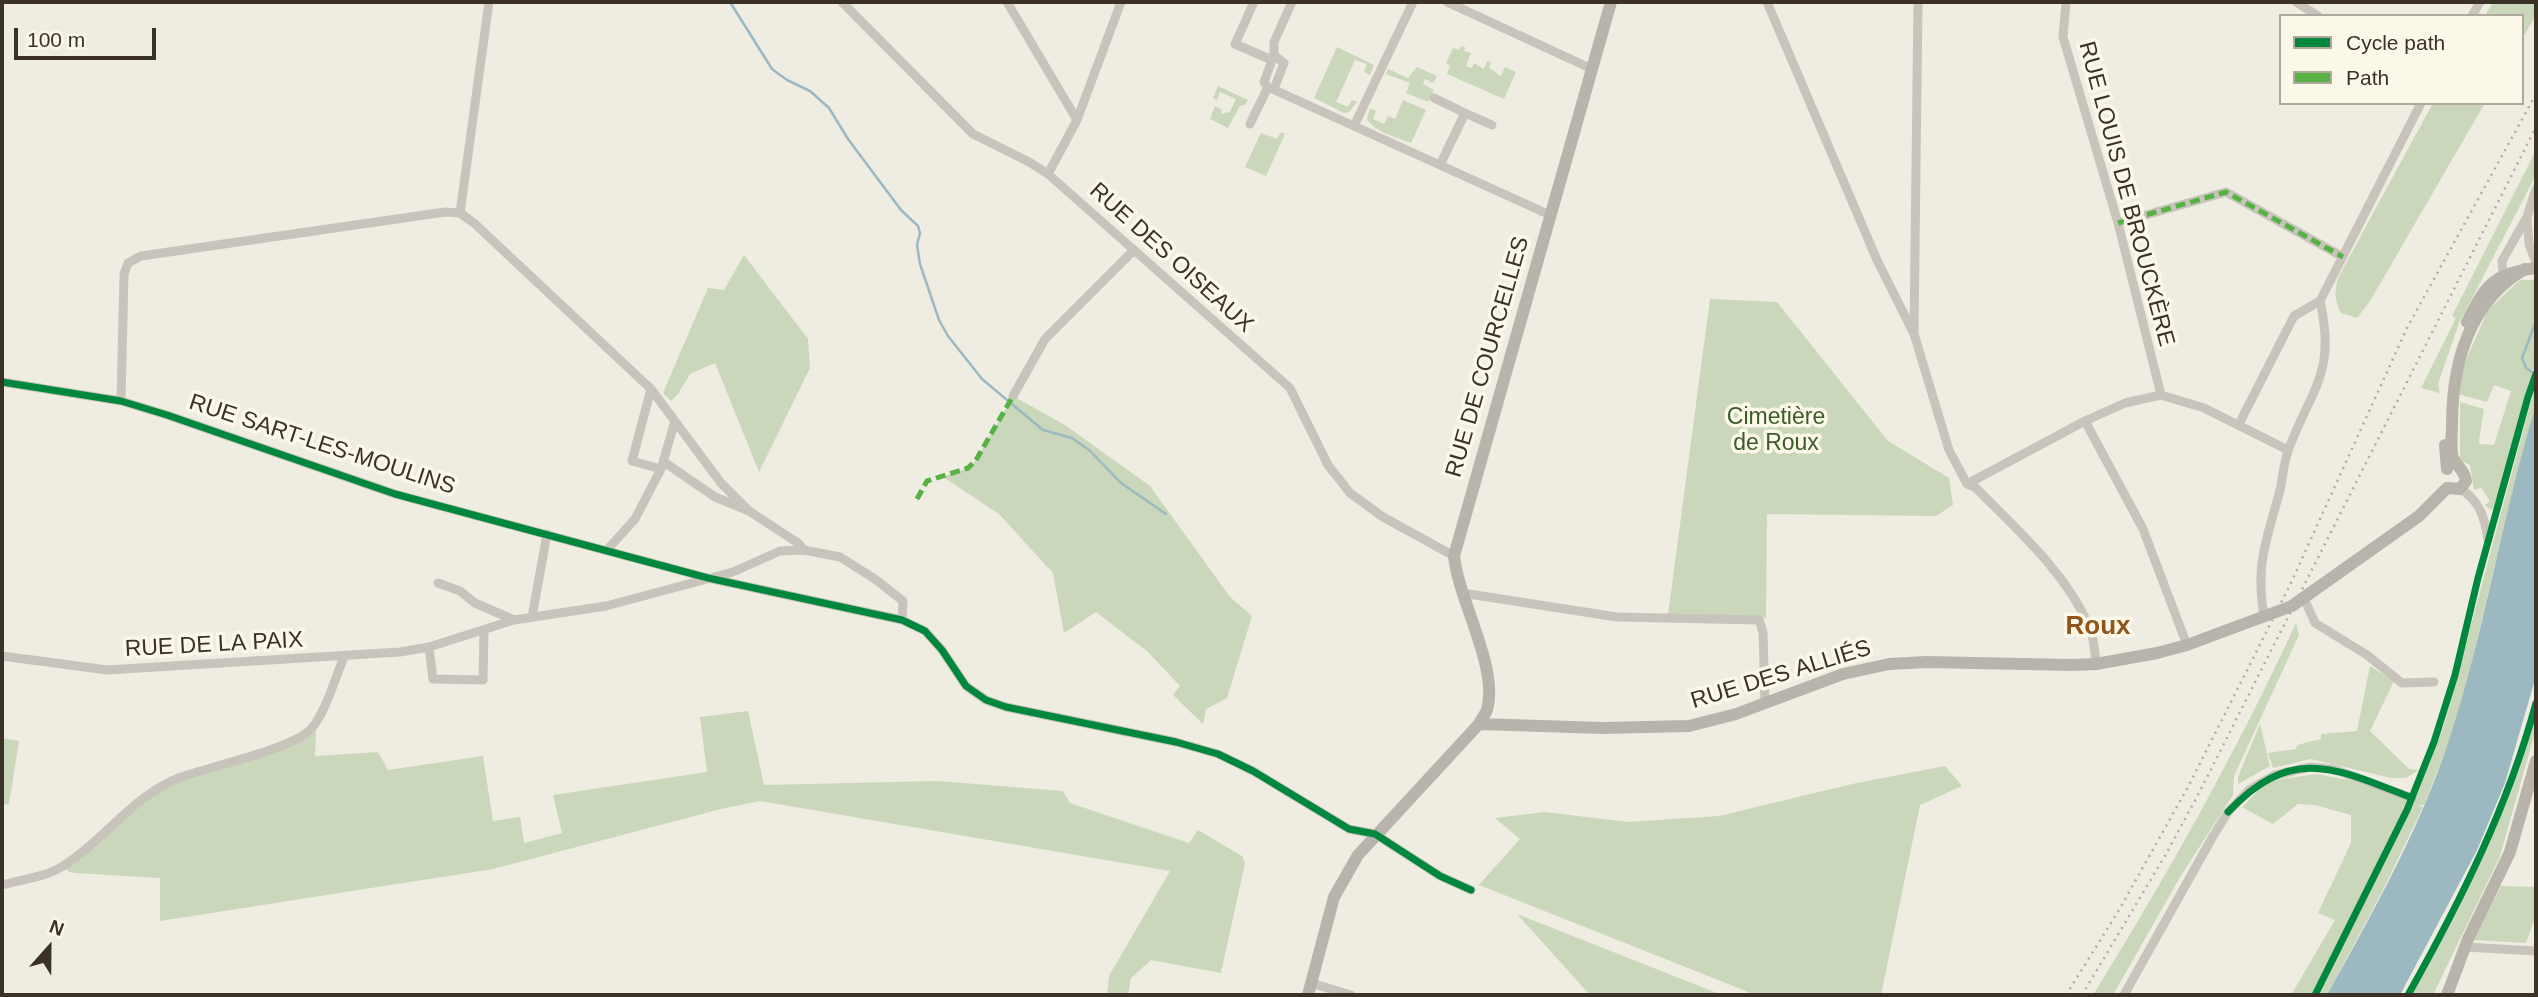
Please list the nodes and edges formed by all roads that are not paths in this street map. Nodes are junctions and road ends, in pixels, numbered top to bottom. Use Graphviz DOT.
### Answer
graph roads {
  1 [pos="489,2"];
  2 [pos="842,2"];
  3 [pos="1007,2"];
  4 [pos="1121,2"];
  5 [pos="1254,2"];
  6 [pos="1292,2"];
  7 [pos="1413,2"];
  8 [pos="1447,2"];
  9 [pos="1611,2"];
  10 [pos="1767,2"];
  11 [pos="1918,2"];
  12 [pos="2066,2"];
  13 [pos="2296,2"];
  14 [pos="2308,5"];
  15 [pos="1273,57"];
  16 [pos="1592,69"];
  17 [pos="1269,86"];
  18 [pos="1434,98"];
  19 [pos="2420,105"];
  20 [pos="1465,113"];
  21 [pos="1077,120"];
  22 [pos="1250,124"];
  23 [pos="1492,125"];
  24 [pos="1354,126"];
  25 [pos="1440,165"];
  26 [pos="1048,174"];
  27 [pos="2536,189"];
  28 [pos="460,213"];
  29 [pos="1550,215"];
  30 [pos="2527,216"];
  31 [pos="2118,223"];
  32 [pos="1134,250"];
  33 [pos="2343,257"];
  34 [pos="2533,266"];
  35 [pos="2505,274"];
  36 [pos="2320,301"];
  37 [pos="1914,334"];
  38 [pos="2,382"];
  39 [pos="651,389"];
  40 [pos="2161,395"];
  41 [pos="1013,396"];
  42 [pos="121,401"];
  43 [pos="676,421"];
  44 [pos="2085,421"];
  45 [pos="2239,424"];
  46 [pos="2288,450"];
  47 [pos="663,465"];
  48 [pos="2453,468"];
  49 [pos="1967,484"];
  50 [pos="2461,489"];
  51 [pos="749,512"];
  52 [pos="547,534"];
  53 [pos="2488,540"];
  54 [pos="607,550"];
  55 [pos="804,550"];
  56 [pos="1454,556"];
  57 [pos="708,578"];
  58 [pos="438,583"];
  59 [pos="1462,593"];
  60 [pos="2304,598"];
  61 [pos="2264,616"];
  62 [pos="532,617"];
  63 [pos="514,620"];
  64 [pos="902,620"];
  65 [pos="484,631"];
  66 [pos="2187,645"];
  67 [pos="429,647"];
  68 [pos="2,656"];
  69 [pos="344,657"];
  70 [pos="2096,664"];
  71 [pos="2434,682"];
  72 [pos="1765,703"];
  73 [pos="1479,724"];
  74 [pos="2536,761"];
  75 [pos="2412,798"];
  76 [pos="1375,834"];
  77 [pos="2,885"];
  78 [pos="1471,890"];
  79 [pos="2465,947"];
  80 [pos="2536,951"];
  81 [pos="1310,989"];
  82 [pos="1351,995"];
  83 [pos="2124,995"];
  84 [pos="2447,995"];
  1 -- 28 [label="street"];
  2 -- 26 [label="street, RUE DES OISEAUX"];
  3 -- 21 [label="street"];
  4 -- 21 [label="street"];
  5 -- 15 [label="street"];
  6 -- 15 [label="street"];
  7 -- 24 [label="street"];
  8 -- 16 [label="street"];
  9 -- 16 [label="street, RUE DE COURCELLES"];
  10 -- 37 [label="street"];
  11 -- 37 [label="street"];
  12 -- 31 [label="street, RUE LOUIS DE BROUCKÈRE"];
  13 -- 14 [label="street"];
  15 -- 17 [label="street"];
  16 -- 29 [label="street, RUE DE COURCELLES"];
  17 -- 22 [label="street"];
  17 -- 24 [label="street"];
  18 -- 20 [label="street"];
  19 -- 33 [label="street"];
  20 -- 23 [label="street"];
  20 -- 25 [label="street"];
  21 -- 26 [label="street"];
  24 -- 25 [label="street"];
  25 -- 29 [label="street"];
  26 -- 32 [label="street, RUE DES OISEAUX"];
  27 -- 30 [label="street"];
  28 -- 39 [label="street"];
  28 -- 42 [label="street"];
  29 -- 56 [label="street, RUE DE COURCELLES"];
  30 -- 34 [label="street"];
  30 -- 35 [label="street"];
  31 -- 33 [label="street"];
  31 -- 40 [label="street, RUE LOUIS DE BROUCKÈRE"];
  32 -- 41 [label="street"];
  32 -- 56 [label="street, RUE DES OISEAUX"];
  33 -- 36 [label="street"];
  34 -- 35 [label="street"];
  34 -- 48 [label="street"];
  35 -- 48 [label="street"];
  36 -- 45 [label="street"];
  36 -- 46 [label="street"];
  37 -- 49 [label="street"];
  38 -- 42 [label="street, RUE SART-LES-MOULINS"];
  39 -- 43 [label="street"];
  39 -- 47 [label="street"];
  40 -- 44 [label="street"];
  40 -- 45 [label="street"];
  42 -- 52 [label="street, RUE SART-LES-MOULINS"];
  43 -- 47 [label="street"];
  43 -- 51 [label="street"];
  44 -- 49 [label="street"];
  44 -- 66 [label="street"];
  45 -- 46 [label="street"];
  46 -- 61 [label="street"];
  47 -- 51 [label="street"];
  47 -- 54 [label="street"];
  48 -- 50 [label="street"];
  48 -- 50 [label="street"];
  49 -- 70 [label="street"];
  50 -- 53 [label="street"];
  50 -- 60 [label="street, RUE DES ALLIÉS"];
  51 -- 55 [label="street"];
  52 -- 54 [label="street, RUE SART-LES-MOULINS"];
  52 -- 62 [label="street"];
  54 -- 57 [label="street, RUE SART-LES-MOULINS"];
  55 -- 57 [label="street, RUE DE LA PAIX"];
  55 -- 64 [label="street"];
  56 -- 59 [label="street, RUE DE COURCELLES"];
  57 -- 62 [label="street, RUE DE LA PAIX"];
  57 -- 64 [label="street, RUE SART-LES-MOULINS"];
  58 -- 63 [label="street"];
  59 -- 72 [label="street"];
  59 -- 73 [label="street, RUE DE COURCELLES"];
  60 -- 61 [label="street, RUE DES ALLIÉS"];
  60 -- 71 [label="street"];
  61 -- 66 [label="street, RUE DES ALLIÉS"];
  62 -- 63 [label="street, RUE DE LA PAIX"];
  63 -- 65 [label="street, RUE DE LA PAIX"];
  64 -- 76 [label="street, RUE SART-LES-MOULINS"];
  65 -- 67 [label="street, RUE DE LA PAIX"];
  65 -- 67 [label="street"];
  66 -- 70 [label="street, RUE DES ALLIÉS"];
  67 -- 69 [label="street, RUE DE LA PAIX"];
  68 -- 69 [label="street, RUE DE LA PAIX"];
  69 -- 77 [label="street"];
  70 -- 72 [label="street, RUE DES ALLIÉS"];
  72 -- 73 [label="street, RUE DES ALLIÉS"];
  73 -- 76 [label="street"];
  74 -- 79 [label="street"];
  75 -- 83 [label="street"];
  76 -- 78 [label="street, RUE SART-LES-MOULINS"];
  76 -- 81 [label="street"];
  79 -- 80 [label="street"];
  79 -- 84 [label="street"];
  81 -- 82 [label="street"];
}
